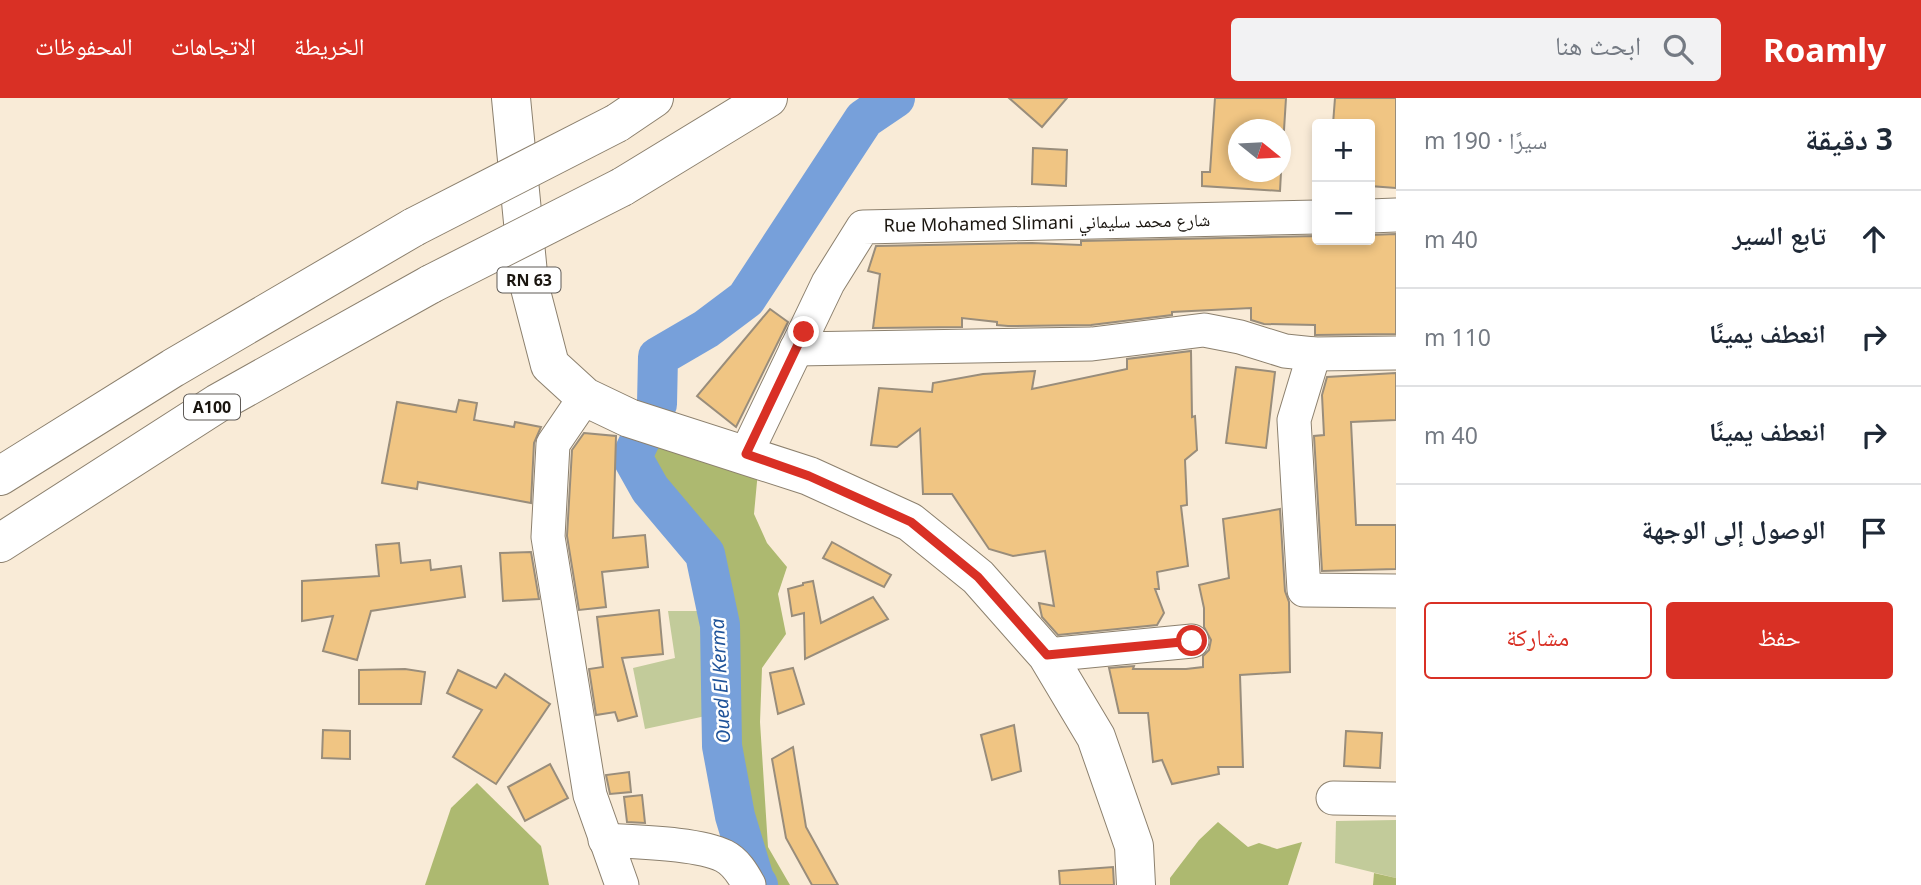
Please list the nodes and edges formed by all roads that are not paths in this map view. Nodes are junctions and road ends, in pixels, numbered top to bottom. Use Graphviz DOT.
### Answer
graph roads {
  1 [pos="511,98"];
  2 [pos="654,98"];
  3 [pos="768,98"];
  4 [pos="1396,215"];
  5 [pos="1375,216"];
  6 [pos="1312,217"];
  7 [pos="796,349"];
  8 [pos="1396,353"];
  9 [pos="1314,355"];
  10 [pos="585,397"];
  11 [pos="218,403"];
  12 [pos="746,454"];
  13 [pos="0,477"];
  14 [pos="0,542"];
  15 [pos="0,570"];
  16 [pos="1396,591"];
  17 [pos="1192,641"];
  18 [pos="1047,655"];
  19 [pos="1333,798"];
  20 [pos="1396,799"];
  21 [pos="605,840"];
  22 [pos="622,885"];
  23 [pos="749,885"];
  24 [pos="1136,885"];
  1 -- 10 [label="main road, RN 63"];
  2 -- 13 [label="main road, bridge"];
  3 -- 11 [label="main road, A100 / A100, bridge"];
  4 -- 5 [label="street"];
  6 -- 7 [label="street, Rue Mohamed Slimani شارع محمد سليماني"];
  7 -- 9 [label="street"];
  7 -- 12 [label="street, Rue Mohamed Slimani شارع محمد سليماني"];
  8 -- 9 [label="street"];
  9 -- 16 [label="street"];
  10 -- 12 [label="main road, RN 63"];
  10 -- 21 [label="street"];
  11 -- 14 [label="main road, A100 / A100"];
  11 -- 15 [label="main road"];
  12 -- 18 [label="main road, RN 63"];
  17 -- 18 [label="street"];
  18 -- 24 [label="main road, RN 63"];
  19 -- 20 [label="street"];
  21 -- 22 [label="street"];
  21 -- 23 [label="street"];
}
